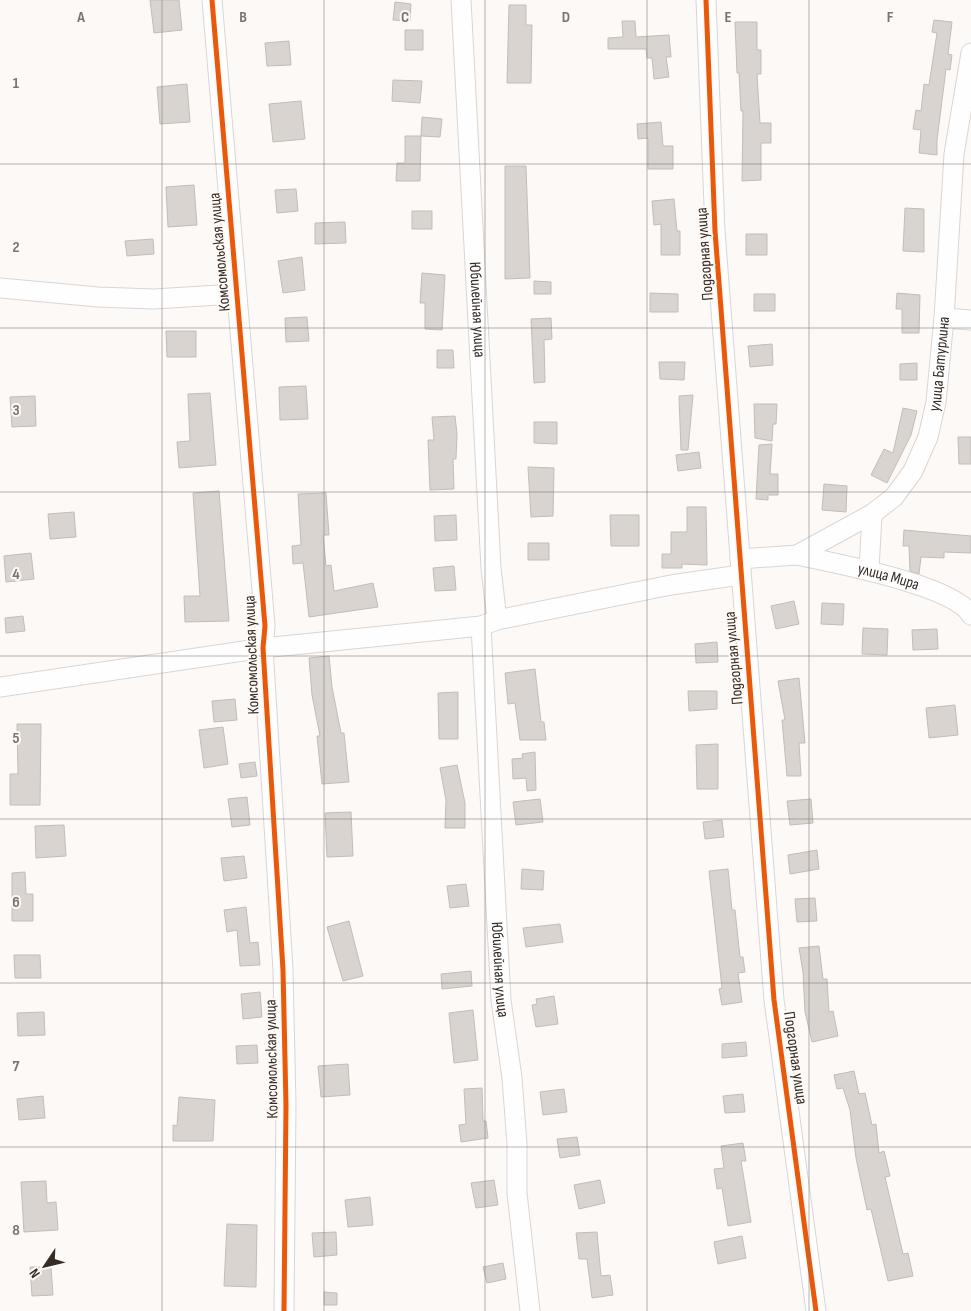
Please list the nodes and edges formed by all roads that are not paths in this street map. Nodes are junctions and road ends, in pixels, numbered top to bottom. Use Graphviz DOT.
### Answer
graph roads {
  1 [pos="212,0"];
  2 [pos="461,0"];
  3 [pos="706,0"];
  4 [pos="971,53"];
  5 [pos="0,288"];
  6 [pos="236,294"];
  7 [pos="944,318"];
  8 [pos="971,320"];
  9 [pos="872,514"];
  10 [pos="797,555"];
  11 [pos="740,567"];
  12 [pos="869,570"];
  13 [pos="969,609"];
  14 [pos="489,623"];
  15 [pos="263,648"];
  16 [pos="0,687"];
  17 [pos="284,1311"];
  18 [pos="530,1311"];
  19 [pos="816,1311"];
  1 -- 6 [label="street, Комсомольская улица"];
  2 -- 14 [label="street, Юбилейная улица"];
  3 -- 11 [label="street, Подгорная улица"];
  4 -- 7 [label="street, улица Батурлина"];
  5 -- 6 [label="street"];
  6 -- 15 [label="street, Комсомольская улица"];
  7 -- 8 [label="street"];
  7 -- 9 [label="street, улица Батурлина"];
  9 -- 10 [label="street, улица Батурлина"];
  9 -- 12 [label="street"];
  10 -- 11 [label="street, улица Батурлина"];
  10 -- 12 [label="street, улица Мира"];
  11 -- 14 [label="street, улица Батурлина"];
  11 -- 19 [label="street, Подгорная улица"];
  12 -- 13 [label="street, улица Мира"];
  14 -- 15 [label="street, улица Батурлина"];
  14 -- 18 [label="street, Юбилейная улица"];
  15 -- 16 [label="street, улица Батурлина"];
  15 -- 17 [label="street, Комсомольская улица"];
}
